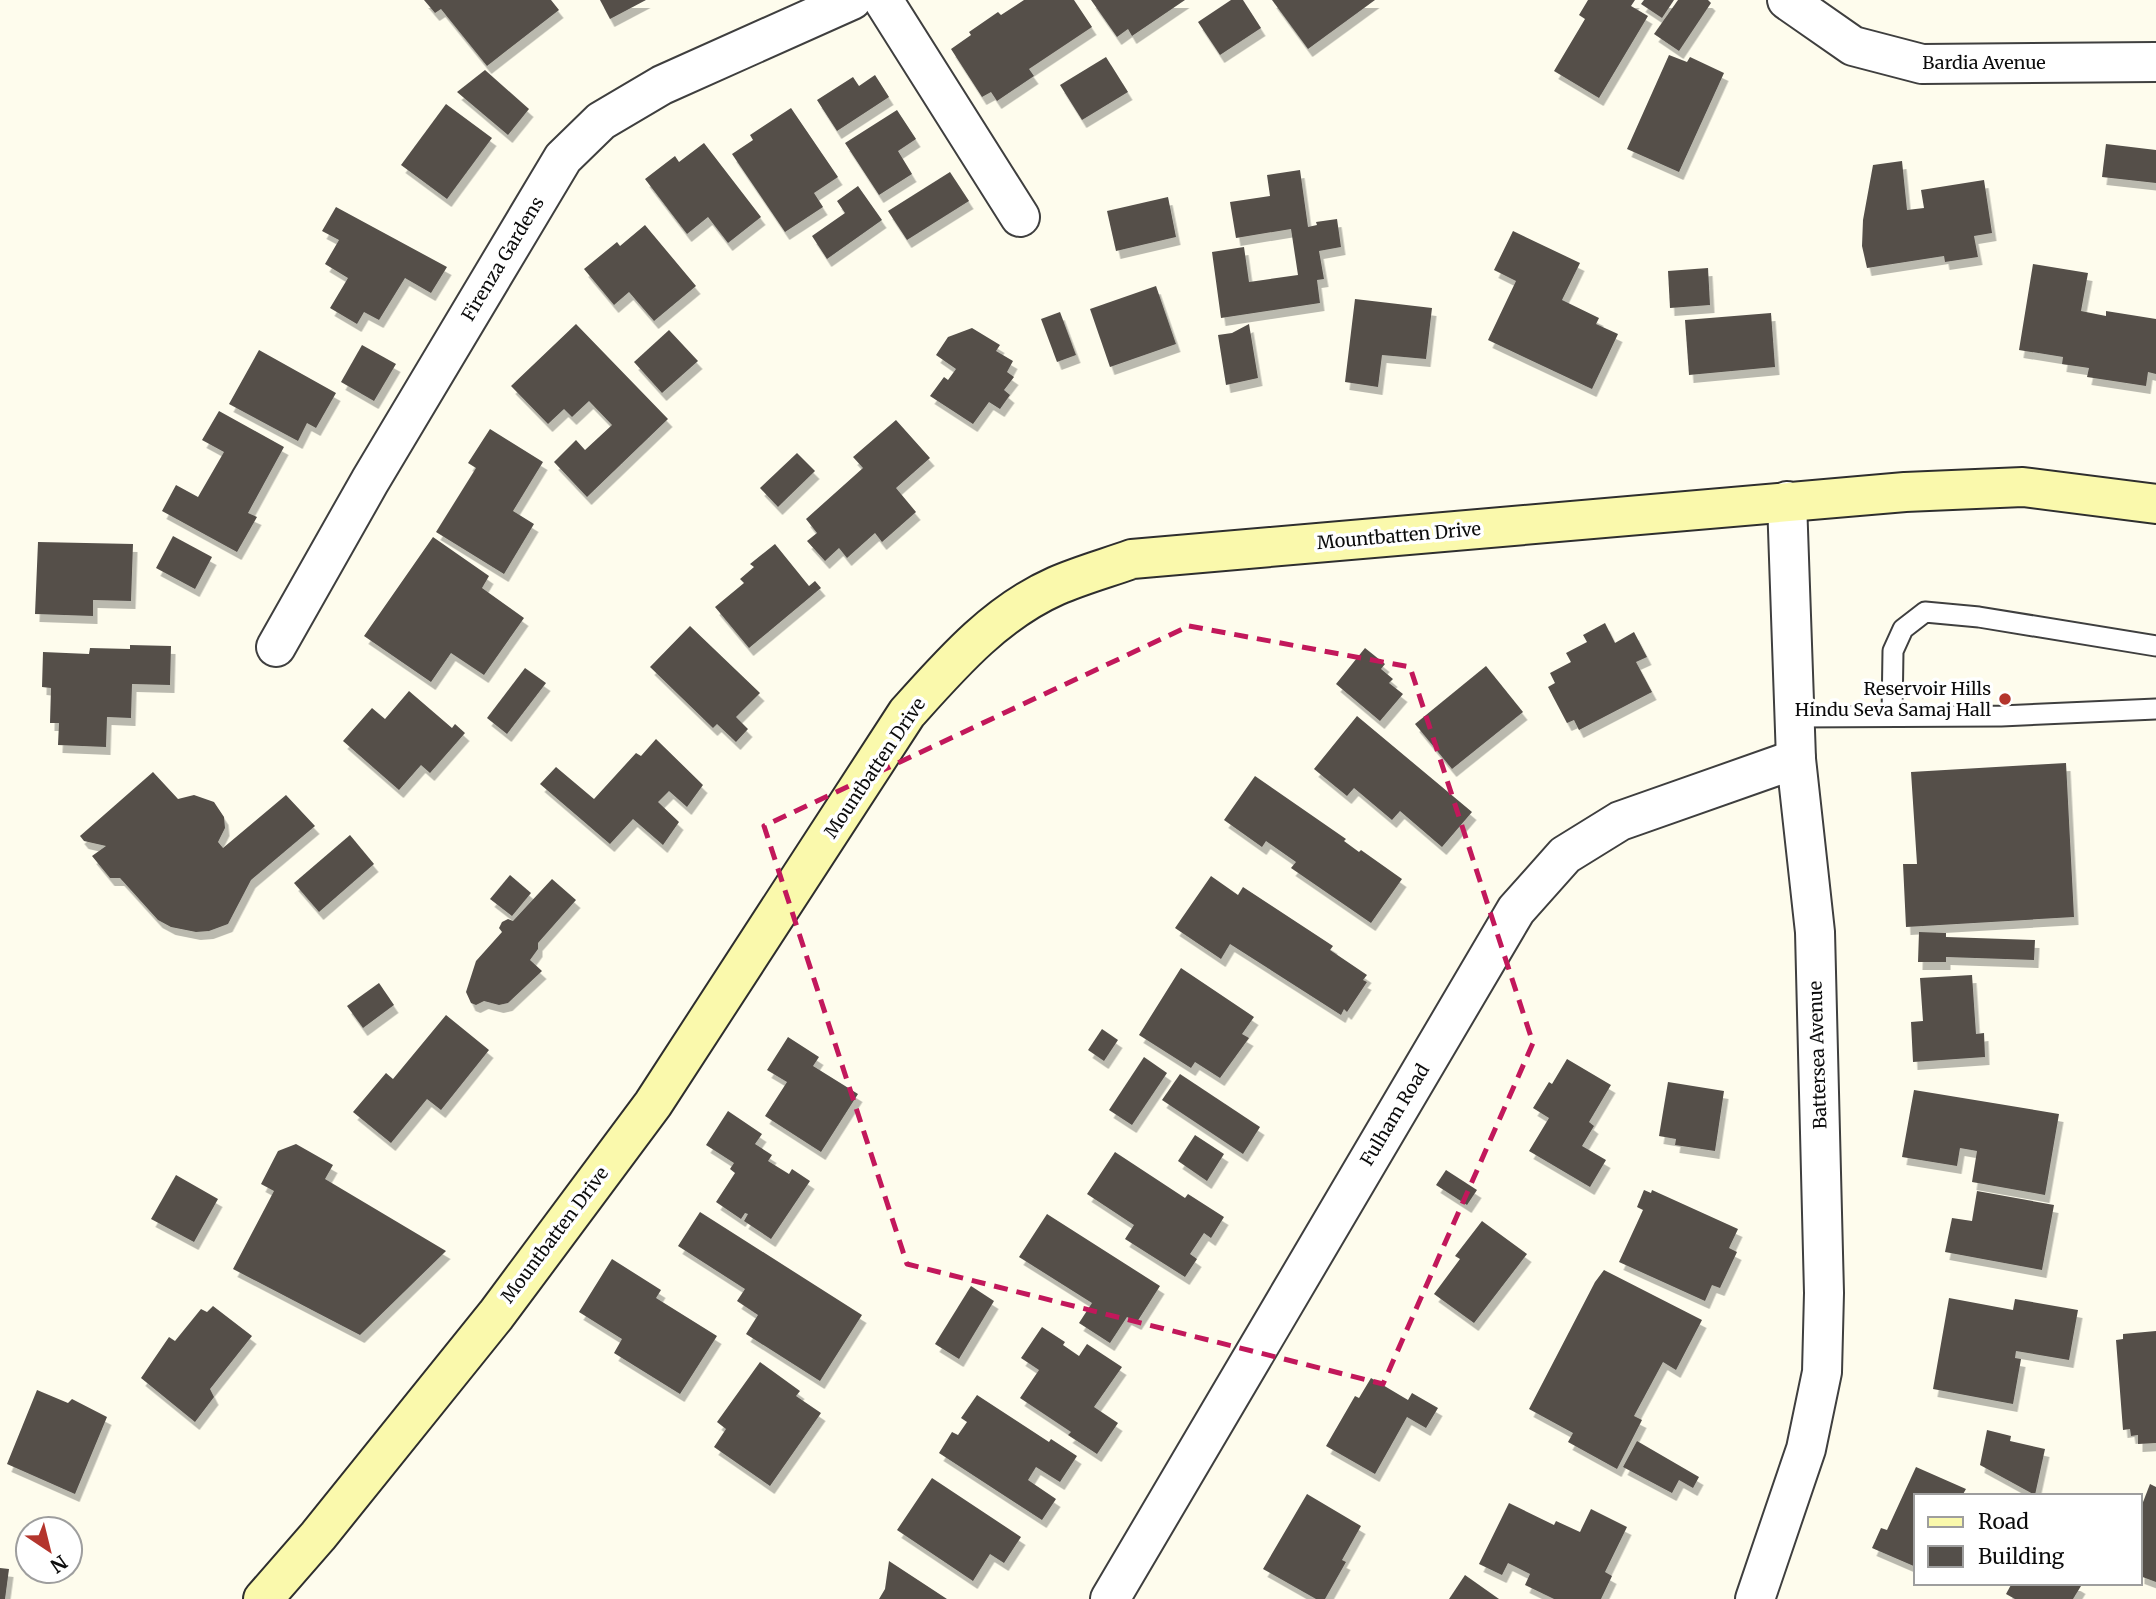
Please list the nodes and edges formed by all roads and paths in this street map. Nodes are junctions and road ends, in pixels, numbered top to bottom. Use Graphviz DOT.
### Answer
graph roads {
  1 [pos="852,0"];
  2 [pos="883,0"];
  3 [pos="1787,0"];
  4 [pos="2156,62"];
  5 [pos="1020,217"];
  6 [pos="1787,501"];
  7 [pos="2156,504"];
  8 [pos="276,646"];
  9 [pos="2156,646"];
  10 [pos="2156,709"];
  11 [pos="1892,716"];
  12 [pos="1794,717"];
  13 [pos="1796,759"];
  14 [pos="263,1599"];
  15 [pos="1110,1599"];
  16 [pos="1755,1599"];
  1 -- 8 [label="street, Firenza Gardens"];
  2 -- 5 [label="street"];
  3 -- 4 [label="street, Bardia Avenue"];
  6 -- 7 [label="main road, Mountbatten Drive"];
  6 -- 12 [label="street, Battersea Avenue"];
  6 -- 14 [label="main road, Mountbatten Drive"];
  9 -- 11 [label="lane"];
  10 -- 11 [label="lane"];
  11 -- 12 [label="lane"];
  12 -- 13 [label="street, Battersea Avenue"];
  13 -- 15 [label="street, Fulham Road"];
  13 -- 16 [label="street, Battersea Avenue"];
}
